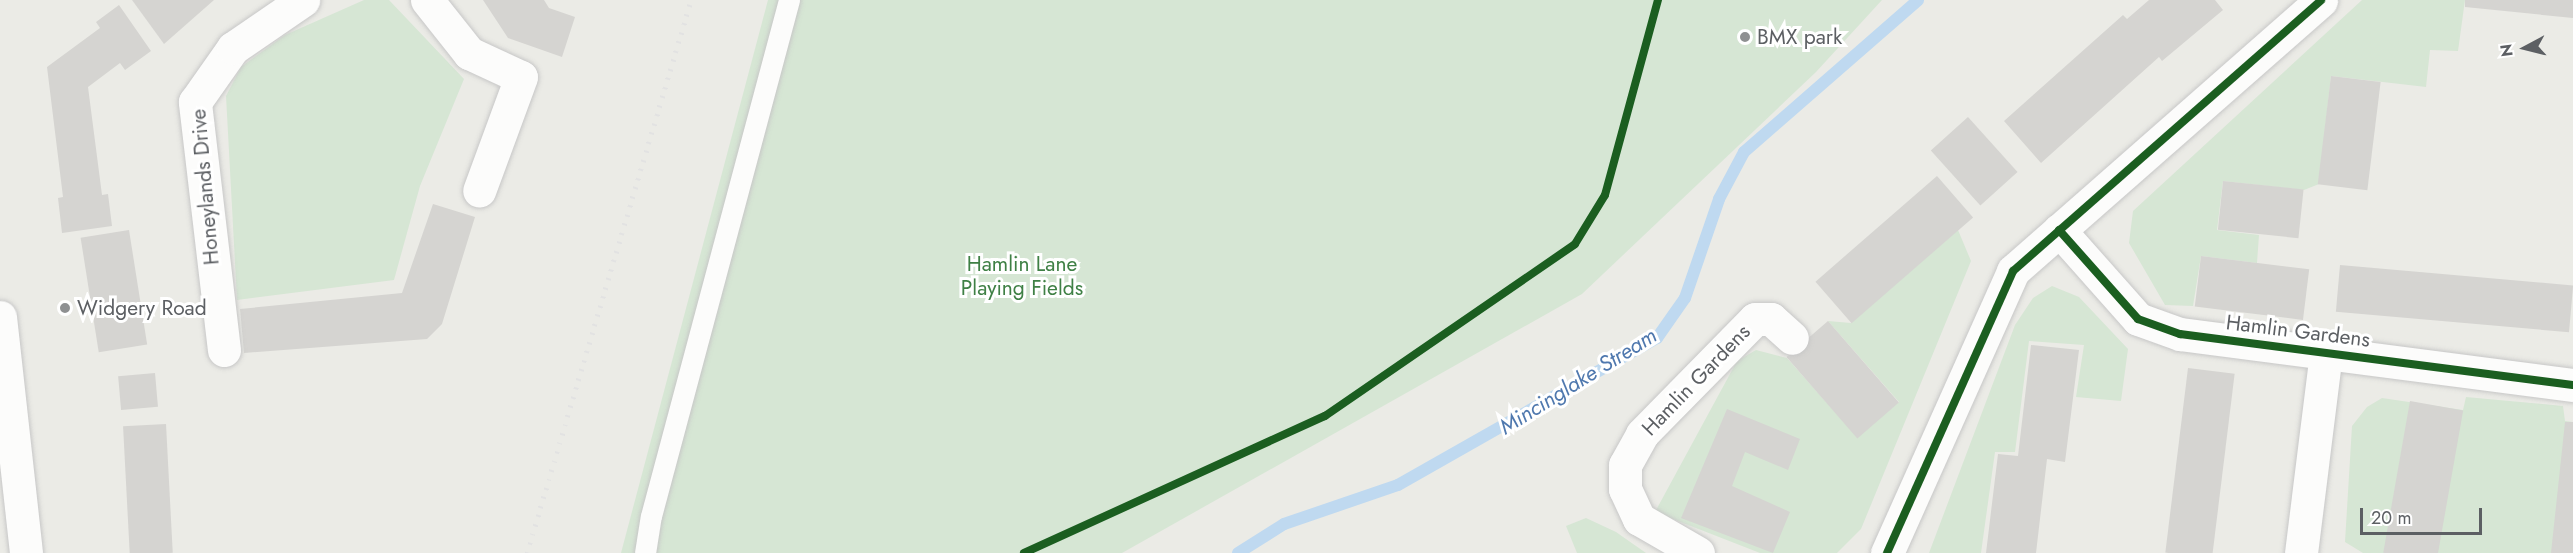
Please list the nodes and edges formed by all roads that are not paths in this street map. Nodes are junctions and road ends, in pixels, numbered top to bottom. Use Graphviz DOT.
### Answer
graph roads {
  1 [pos="303,0"];
  2 [pos="427,0"];
  3 [pos="789,0"];
  4 [pos="2321,0"];
  5 [pos="479,191"];
  6 [pos="2059,230"];
  7 [pos="0,317"];
  8 [pos="1792,338"];
  9 [pos="224,350"];
  10 [pos="2326,352"];
  11 [pos="2573,384"];
  12 [pos="9,493"];
  13 [pos="26,553"];
  14 [pos="645,553"];
  15 [pos="1698,553"];
  16 [pos="1887,553"];
  17 [pos="2301,553"];
  1 -- 9 [label="street, Honeylands Drive"];
  2 -- 5 [label="street"];
  3 -- 14 [label="lane"];
  4 -- 6 [label="street"];
  6 -- 10 [label="street, Hamlin Gardens"];
  6 -- 16 [label="street"];
  7 -- 12 [label="street"];
  8 -- 15 [label="street, Hamlin Gardens"];
  10 -- 11 [label="street, Hamlin Gardens"];
  10 -- 17 [label="street, Hamlin Gardens"];
  12 -- 13 [label="street"];
}
